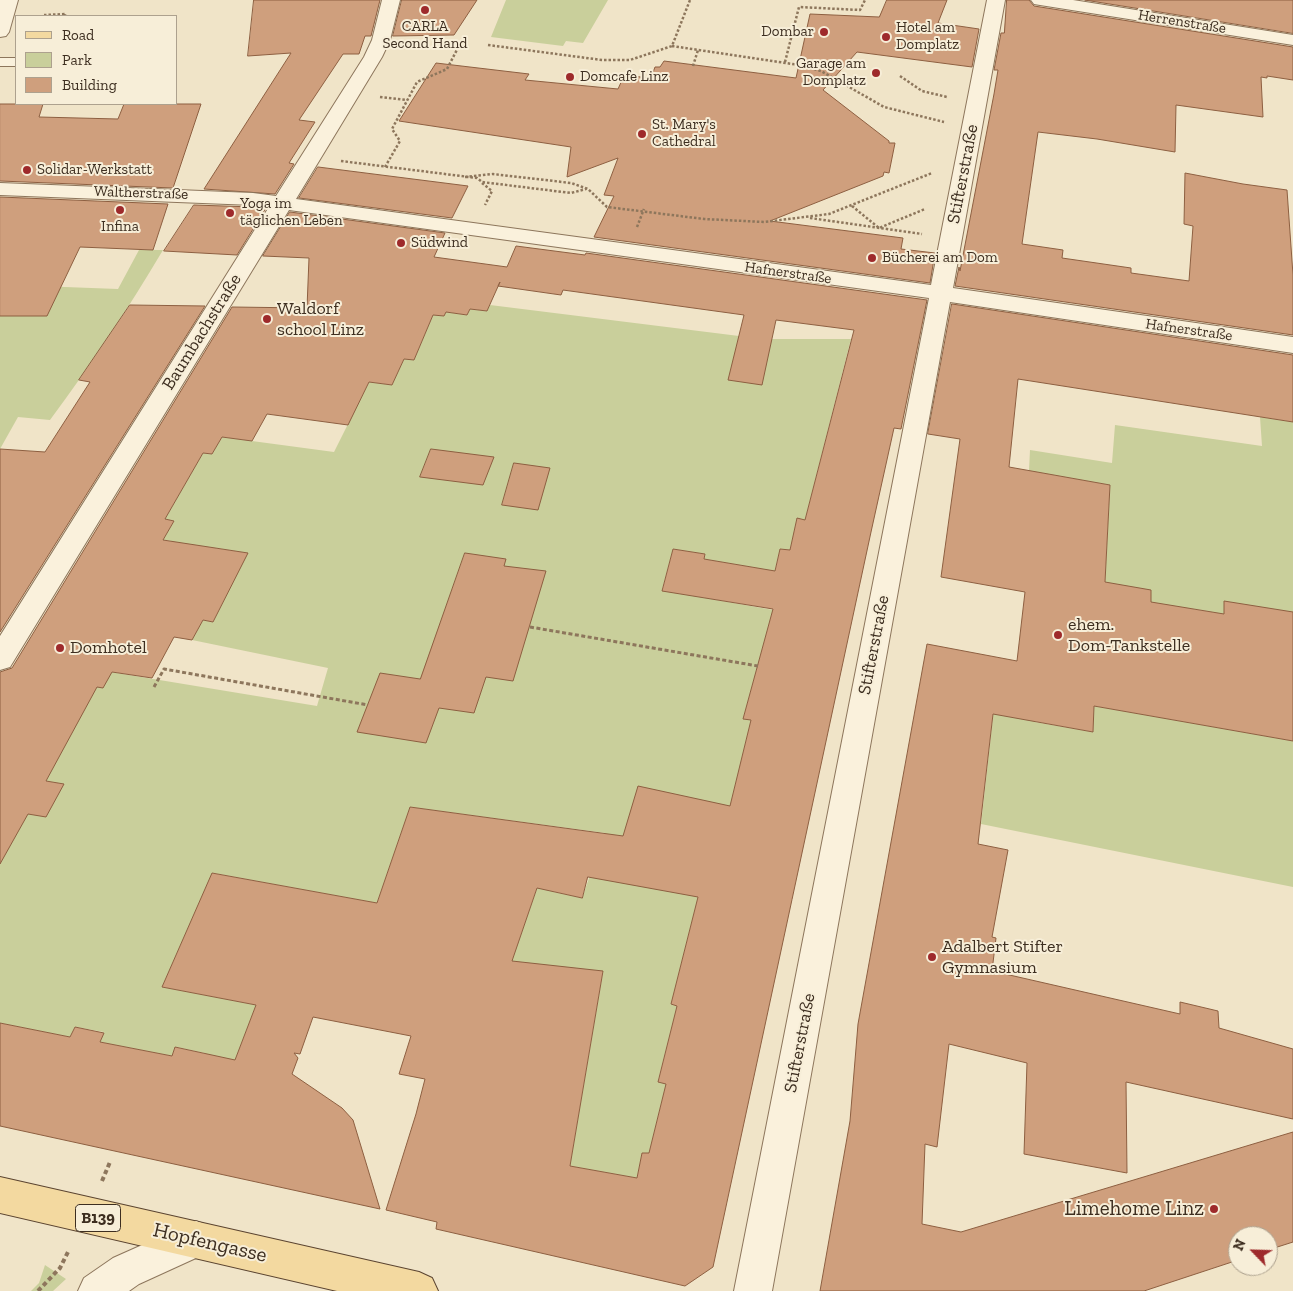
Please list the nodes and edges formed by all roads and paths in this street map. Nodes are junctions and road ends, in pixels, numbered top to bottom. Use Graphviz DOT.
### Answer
graph roads {
  1 [pos="9,0"];
  2 [pos="391,0"];
  3 [pos="690,0"];
  4 [pos="866,0"];
  5 [pos="996,0"];
  6 [pos="1040,0"];
  7 [pos="831,8"];
  8 [pos="44,15"];
  9 [pos="66,15"];
  10 [pos="831,15"];
  11 [pos="0,32"];
  12 [pos="1293,40"];
  13 [pos="461,42"];
  14 [pos="488,45"];
  15 [pos="672,46"];
  16 [pos="698,50"];
  17 [pos="0,62"];
  18 [pos="15,62"];
  19 [pos="785,62"];
  20 [pos="693,66"];
  21 [pos="900,76"];
  22 [pos="947,97"];
  23 [pos="388,98"];
  24 [pos="407,100"];
  25 [pos="971,127"];
  26 [pos="311,157"];
  27 [pos="385,167"];
  28 [pos="932,173"];
  29 [pos="465,177"];
  30 [pos="482,182"];
  31 [pos="588,188"];
  32 [pos="0,189"];
  33 [pos="282,203"];
  34 [pos="852,206"];
  35 [pos="926,208"];
  36 [pos="490,211"];
  37 [pos="805,218"];
  38 [pos="879,228"];
  39 [pos="950,238"];
  40 [pos="940,294"];
  41 [pos="1293,345"];
  42 [pos="530,627"];
  43 [pos="0,659"];
  44 [pos="758,666"];
  45 [pos="154,687"];
  46 [pos="368,705"];
  47 [pos="0,1195"];
  48 [pos="196,1239"];
  49 [pos="97,1291"];
  50 [pos="419,1291"];
  51 [pos="753,1291"];
  1 -- 11 [label="street"];
  2 -- 26 [label="street, Baumbachstraße"];
  3 -- 15 [label="path"];
  4 -- 7 [label="path"];
  5 -- 25 [label="street, Stifterstraße"];
  6 -- 12 [label="street, Herrenstraße"];
  7 -- 10 [label="path"];
  7 -- 19 [label="path"];
  8 -- 9 [label="path"];
  13 -- 24 [label="path"];
  14 -- 15 [label="path"];
  15 -- 16 [label="path"];
  16 -- 19 [label="path"];
  16 -- 20 [label="path"];
  17 -- 18 [label="lane"];
  19 -- 25 [label="path"];
  21 -- 22 [label="path"];
  23 -- 24 [label="path"];
  24 -- 27 [label="path"];
  25 -- 39 [label="street, Stifterstraße"];
  26 -- 27 [label="path"];
  26 -- 33 [label="street, Baumbachstraße"];
  27 -- 29 [label="path"];
  28 -- 34 [label="path"];
  29 -- 30 [label="path"];
  29 -- 31 [label="path"];
  30 -- 31 [label="path"];
  30 -- 36 [label="path"];
  31 -- 37 [label="path"];
  32 -- 33 [label="street, Waltherstraße"];
  33 -- 40 [label="street, Hafnerstraße"];
  33 -- 43 [label="street, Baumbachstraße"];
  34 -- 37 [label="path"];
  34 -- 38 [label="path"];
  35 -- 38 [label="path"];
  37 -- 38 [label="path"];
  38 -- 39 [label="path"];
  39 -- 40 [label="street, Stifterstraße"];
  40 -- 41 [label="street, Hafnerstraße"];
  40 -- 51 [label="street, Stifterstraße"];
  42 -- 44 [label="path"];
  45 -- 46 [label="path"];
  47 -- 48 [label="main road, Hopfengasse / B139"];
  48 -- 49 [label="street"];
  48 -- 50 [label="main road, Hopfengasse / B139"];
}
